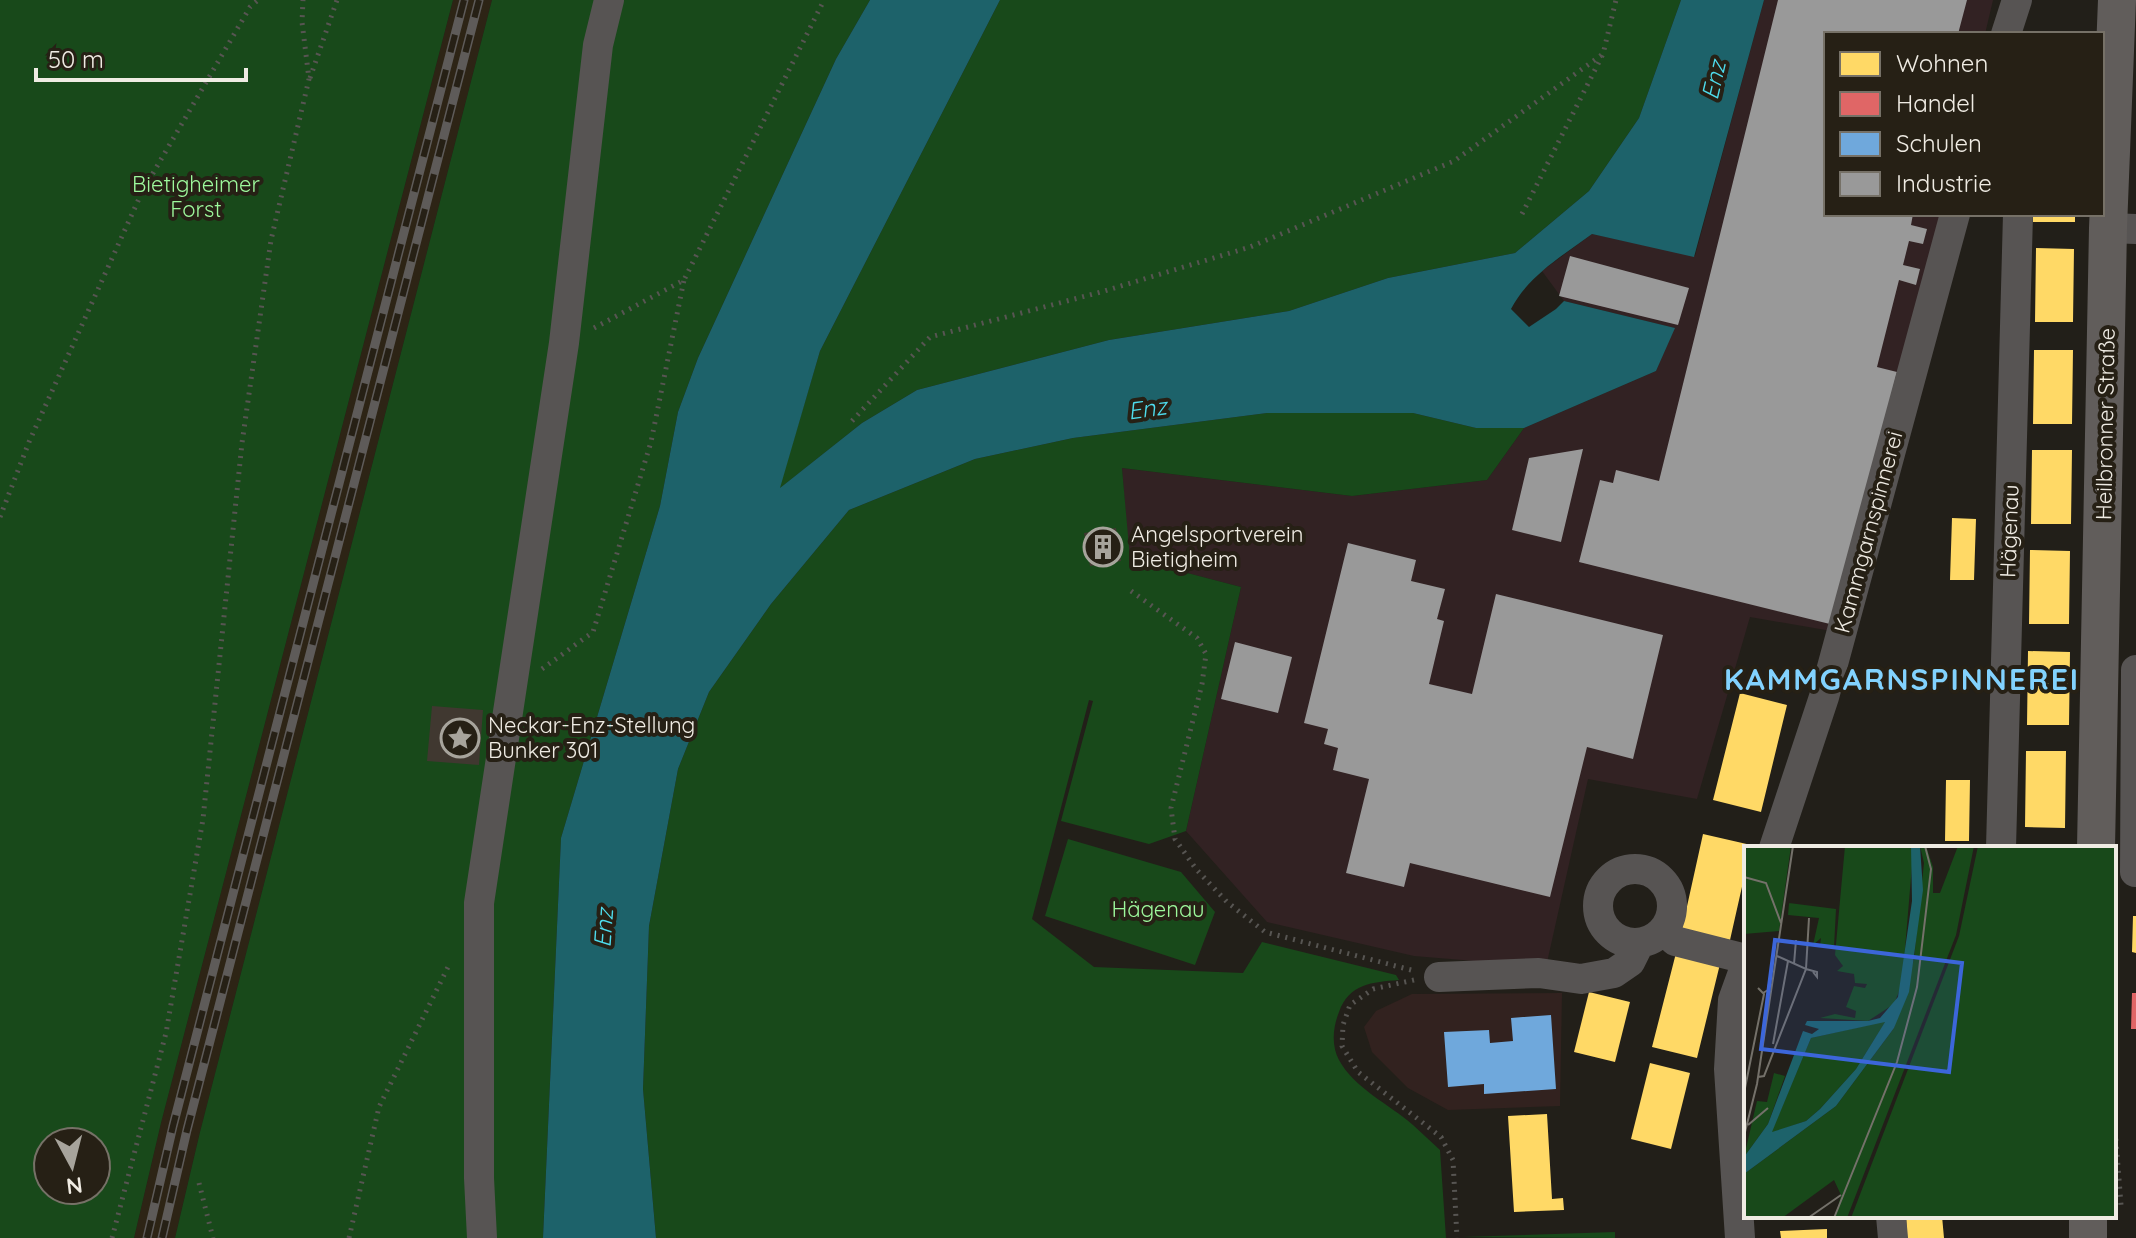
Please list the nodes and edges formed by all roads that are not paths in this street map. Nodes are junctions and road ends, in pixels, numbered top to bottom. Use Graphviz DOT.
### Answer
graph roads {
  1 [pos="609,0"];
  2 [pos="2017,0"];
  3 [pos="2117,0"];
  4 [pos="2007,32"];
  5 [pos="1954,216"];
  6 [pos="2018,216"];
  7 [pos="2122,228"];
  8 [pos="2136,670"];
  9 [pos="1775,846"];
  10 [pos="2001,846"];
  11 [pos="2096,846"];
  12 [pos="2135,872"];
  13 [pos="1744,960"];
  14 [pos="1744,967"];
  15 [pos="1439,977"];
  16 [pos="1891,1218"];
  17 [pos="2100,1218"];
  18 [pos="482,1238"];
  19 [pos="1740,1238"];
  20 [pos="1893,1238"];
  21 [pos="2088,1238"];
  1 -- 18 [label="street"];
  2 -- 4 [label="street"];
  3 -- 7 [label="main road, Heilbronner Straße"];
  5 -- 9 [label="street, Kammgarnspinnerei"];
  6 -- 10 [label="street, Hägenau"];
  7 -- 11 [label="main road, Heilbronner Straße"];
  8 -- 12 [label="street"];
  13 -- 15 [label="street"];
  14 -- 19 [label="street"];
  16 -- 20 [label="street"];
  17 -- 21 [label="main road"];
}
